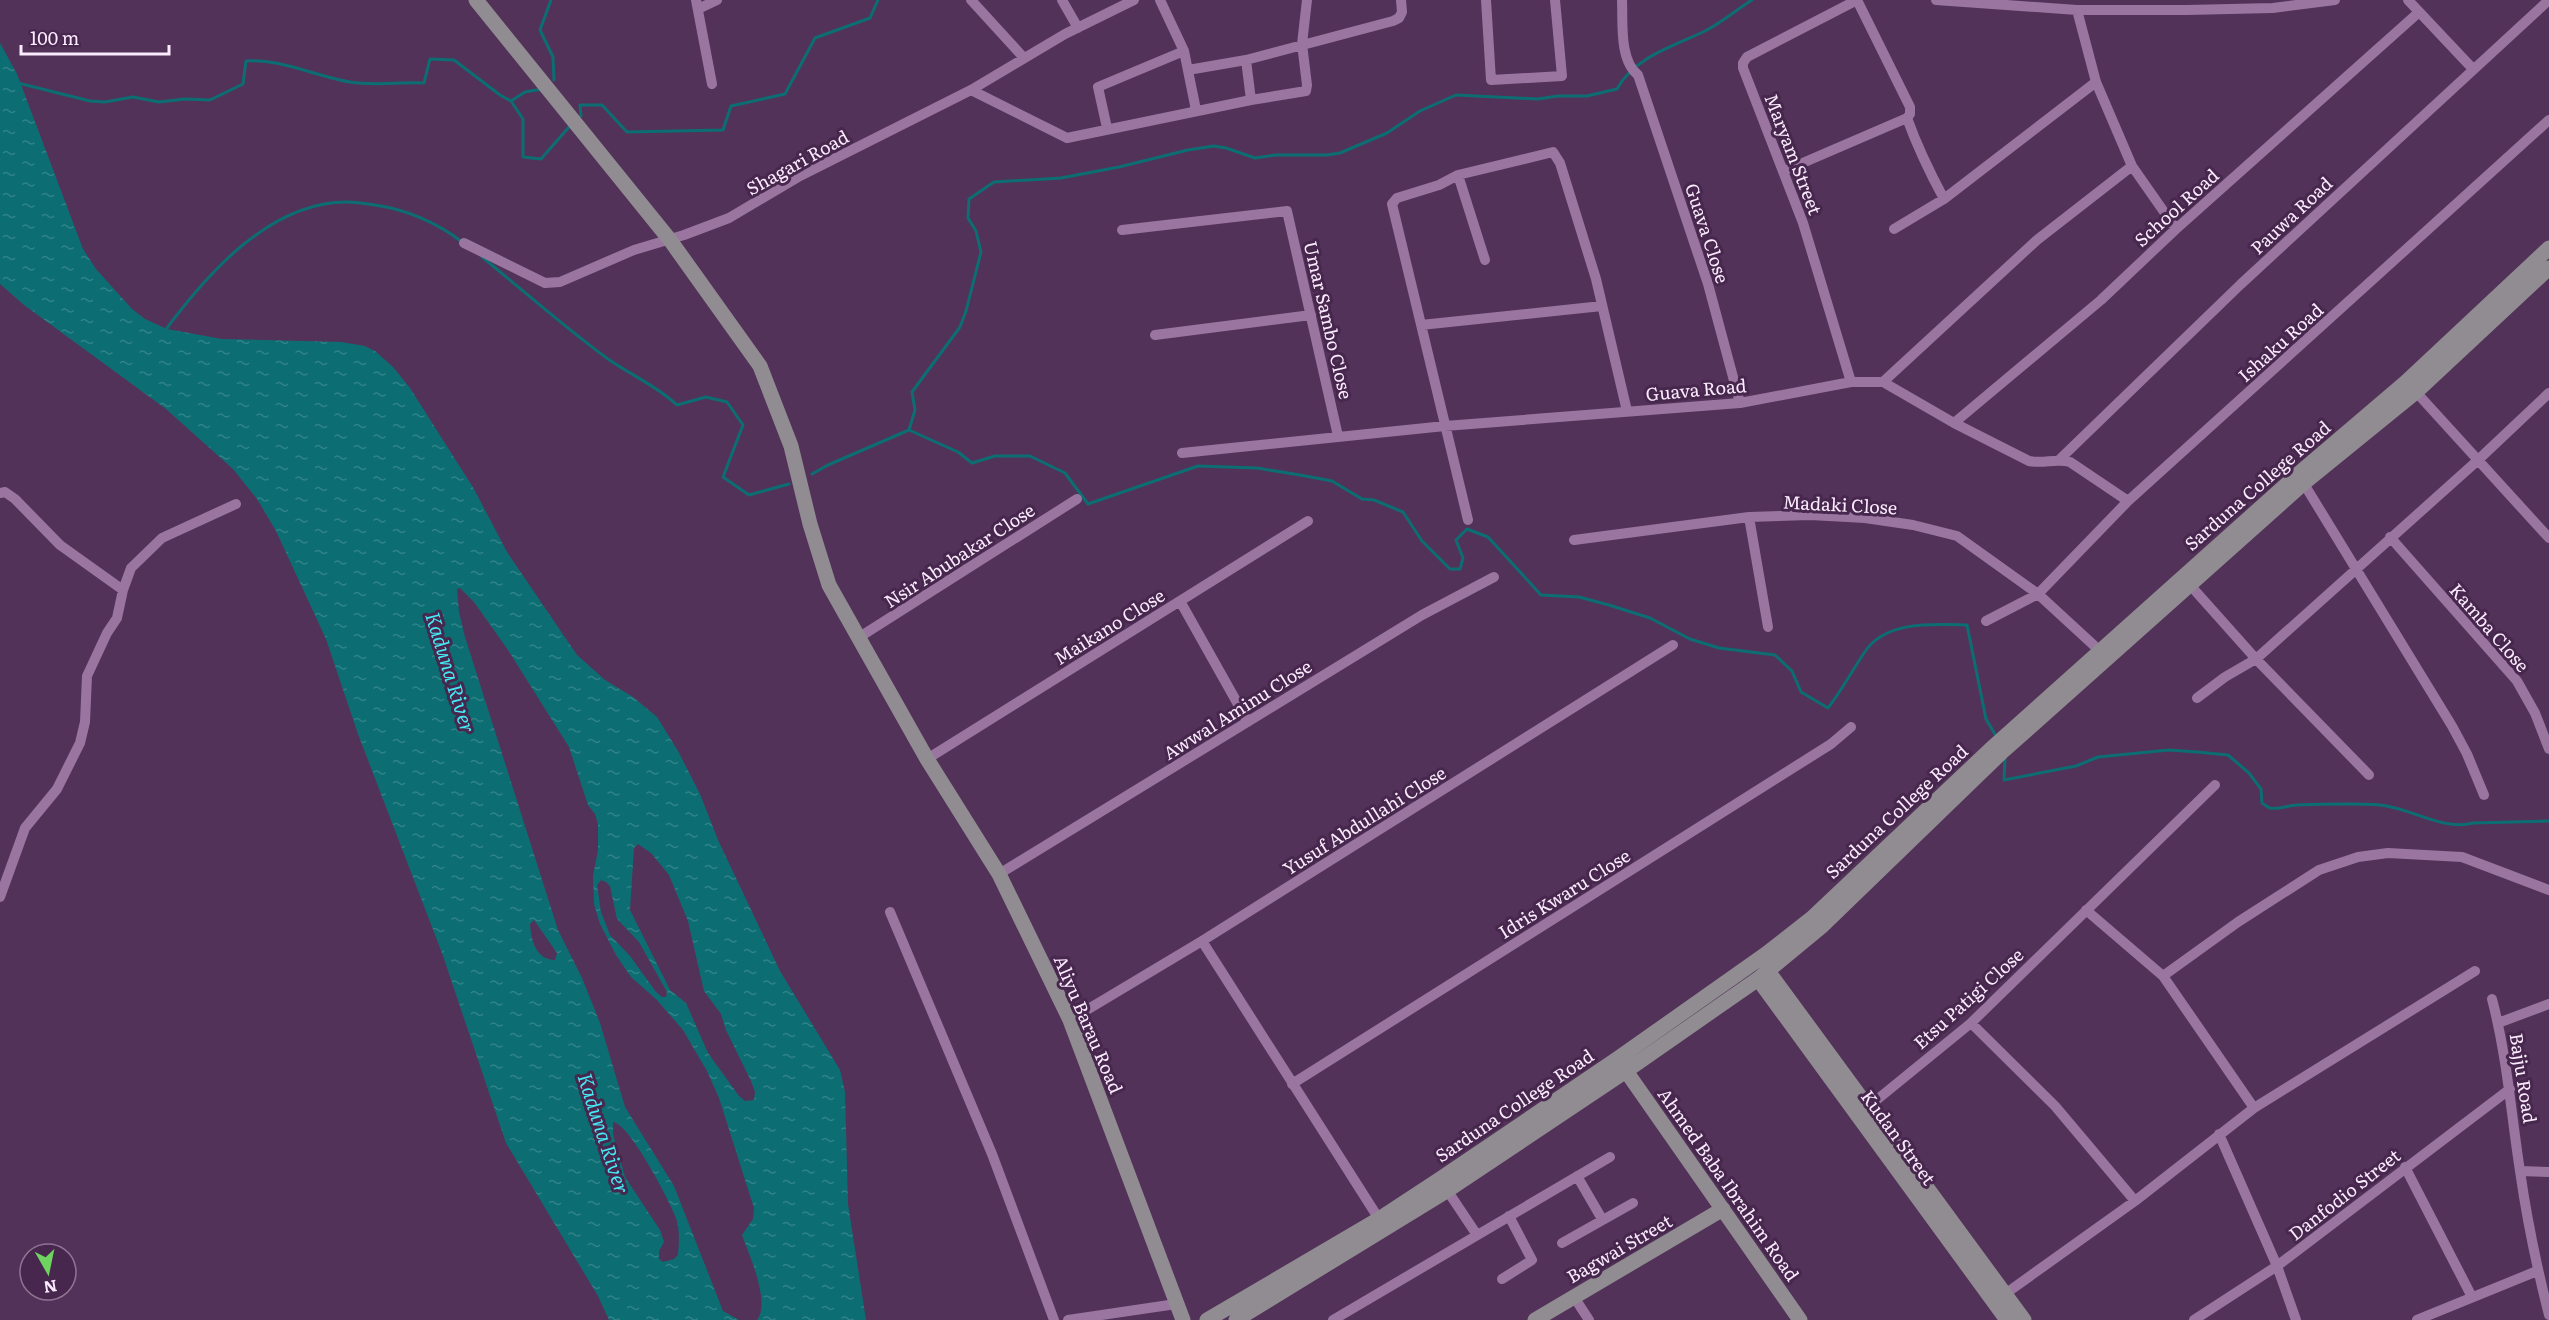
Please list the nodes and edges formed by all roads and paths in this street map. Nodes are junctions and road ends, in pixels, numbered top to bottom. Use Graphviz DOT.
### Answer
graph roads {
  1 [pos="476,0"];
  2 [pos="717,0"];
  3 [pos="970,0"];
  4 [pos="1062,0"];
  5 [pos="1160,0"];
  6 [pos="1306,0"];
  7 [pos="1401,0"];
  8 [pos="1486,0"];
  9 [pos="1555,0"];
  10 [pos="1622,0"];
  11 [pos="1857,0"];
  12 [pos="1936,0"];
  13 [pos="2336,0"];
  14 [pos="2408,0"];
  15 [pos="2549,0"];
  16 [pos="1127,2"];
  17 [pos="2032,3"];
  18 [pos="697,4"];
  19 [pos="2115,4"];
  20 [pos="2273,4"];
  21 [pos="2187,5"];
  22 [pos="2078,10"];
  23 [pos="2418,13"];
  24 [pos="1078,28"];
  25 [pos="1302,44"];
  26 [pos="1184,51"];
  27 [pos="1024,58"];
  28 [pos="1246,60"];
  29 [pos="2473,69"];
  30 [pos="1188,70"];
  31 [pos="2096,82"];
  32 [pos="711,84"];
  33 [pos="972,90"];
  34 [pos="1251,100"];
  35 [pos="1193,111"];
  36 [pos="1907,118"];
  37 [pos="2549,120"];
  38 [pos="1107,128"];
  39 [pos="2132,166"];
  40 [pos="1784,171"];
  41 [pos="1458,175"];
  42 [pos="1944,199"];
  43 [pos="1894,229"];
  44 [pos="2176,229"];
  45 [pos="1122,230"];
  46 [pos="670,240"];
  47 [pos="464,243"];
  48 [pos="2549,248"];
  49 [pos="1485,260"];
  50 [pos="2549,268"];
  51 [pos="1602,306"];
  52 [pos="1311,315"];
  53 [pos="1421,325"];
  54 [pos="1155,335"];
  55 [pos="1851,382"];
  56 [pos="1883,382"];
  57 [pos="2416,392"];
  58 [pos="2549,393"];
  59 [pos="1740,403"];
  60 [pos="1627,411"];
  61 [pos="1954,423"];
  62 [pos="1445,426"];
  63 [pos="1338,436"];
  64 [pos="1182,453"];
  65 [pos="2060,459"];
  66 [pos="2477,461"];
  67 [pos="2300,479"];
  68 [pos="0,493"];
  69 [pos="1077,499"];
  70 [pos="2128,501"];
  71 [pos="236,504"];
  72 [pos="1749,518"];
  73 [pos="1468,520"];
  74 [pos="1308,521"];
  75 [pos="2390,537"];
  76 [pos="2549,538"];
  77 [pos="1574,540"];
  78 [pos="2355,568"];
  79 [pos="1494,577"];
  80 [pos="2190,585"];
  81 [pos="123,590"];
  82 [pos="2038,594"];
  83 [pos="1180,601"];
  84 [pos="1986,621"];
  85 [pos="1768,627"];
  86 [pos="858,638"];
  87 [pos="1673,645"];
  88 [pos="2100,651"];
  89 [pos="2256,659"];
  90 [pos="2197,698"];
  91 [pos="1248,722"];
  92 [pos="1851,727"];
  93 [pos="2011,738"];
  94 [pos="2549,749"];
  95 [pos="1998,750"];
  96 [pos="927,759"];
  97 [pos="2369,775"];
  98 [pos="2215,786"];
  99 [pos="2484,795"];
  100 [pos="999,873"];
  101 [pos="2549,890"];
  102 [pos="0,897"];
  103 [pos="2086,910"];
  104 [pos="890,912"];
  105 [pos="1202,941"];
  106 [pos="2475,971"];
  107 [pos="1763,975"];
  108 [pos="2163,976"];
  109 [pos="2492,999"];
  110 [pos="2549,1004"];
  111 [pos="1070,1020"];
  112 [pos="1971,1023"];
  113 [pos="2498,1023"];
  114 [pos="1626,1071"];
  115 [pos="1292,1084"];
  116 [pos="2510,1089"];
  117 [pos="1869,1107"];
  118 [pos="2254,1108"];
  119 [pos="2219,1134"];
  120 [pos="1610,1156"];
  121 [pos="2405,1167"];
  122 [pos="2520,1171"];
  123 [pos="2549,1172"];
  124 [pos="1577,1176"];
  125 [pos="1444,1184"];
  126 [pos="2134,1201"];
  127 [pos="1633,1203"];
  128 [pos="1723,1209"];
  129 [pos="1509,1216"];
  130 [pos="1379,1219"];
  131 [pos="1602,1219"];
  132 [pos="1477,1235"];
  133 [pos="1562,1243"];
  134 [pos="2277,1266"];
  135 [pos="2537,1270"];
  136 [pos="1502,1279"];
  137 [pos="2005,1294"];
  138 [pos="1574,1297"];
  139 [pos="2472,1298"];
  140 [pos="1176,1304"];
  141 [pos="2549,1315"];
  142 [pos="1349,1316"];
  143 [pos="2424,1319"];
  144 [pos="1054,1320"];
  145 [pos="1068,1320"];
  146 [pos="1183,1320"];
  147 [pos="1207,1320"];
  148 [pos="1236,1320"];
  149 [pos="1333,1320"];
  150 [pos="1535,1320"];
  151 [pos="1589,1320"];
  152 [pos="1800,1320"];
  153 [pos="2007,1320"];
  154 [pos="2024,1320"];
  155 [pos="2194,1320"];
  156 [pos="2296,1320"];
  1 -- 46 [label="street, Aliyu Barau Road"];
  2 -- 18 [label="street"];
  3 -- 27 [label="street"];
  4 -- 24 [label="street"];
  5 -- 26 [label="street"];
  6 -- 25 [label="street"];
  7 -- 25 [label="street"];
  8 -- 9 [label="street"];
  10 -- 59 [label="street, Guava Close"];
  11 -- 36 [label="street"];
  11 -- 40 [label="street, Maryam Street"];
  12 -- 17 [label="street"];
  13 -- 20 [label="street"];
  14 -- 23 [label="street"];
  15 -- 29 [label="street, Pauwa Road"];
  16 -- 24 [label="street, Shagari Road"];
  17 -- 22 [label="street"];
  18 -- 32 [label="street"];
  19 -- 21 [label="street"];
  19 -- 22 [label="street"];
  20 -- 21 [label="street"];
  22 -- 31 [label="street"];
  23 -- 29 [label="street"];
  23 -- 44 [label="street, School Road"];
  24 -- 27 [label="street, Shagari Road"];
  25 -- 28 [label="street"];
  25 -- 34 [label="street"];
  26 -- 30 [label="street"];
  26 -- 38 [label="street"];
  27 -- 33 [label="street, Shagari Road"];
  28 -- 30 [label="street"];
  28 -- 34 [label="street"];
  29 -- 65 [label="street, Pauwa Road"];
  30 -- 35 [label="street"];
  31 -- 39 [label="street"];
  31 -- 42 [label="street"];
  33 -- 38 [label="street"];
  33 -- 46 [label="street, Shagari Road"];
  34 -- 35 [label="street"];
  35 -- 38 [label="street"];
  36 -- 40 [label="street"];
  36 -- 42 [label="street"];
  37 -- 70 [label="street, Ishaku Road"];
  39 -- 44 [label="street"];
  39 -- 56 [label="street"];
  40 -- 55 [label="street, Maryam Street"];
  41 -- 49 [label="street"];
  41 -- 51 [label="street"];
  41 -- 53 [label="street"];
  42 -- 43 [label="street"];
  44 -- 61 [label="street, School Road"];
  45 -- 52 [label="street, Umar Sambo Close"];
  46 -- 47 [label="street, Shagari Road"];
  46 -- 86 [label="street, Aliyu Barau Road"];
  48 -- 67 [label="street, Sarduna College Road"];
  50 -- 57 [label="street, Sarduna College Road"];
  51 -- 53 [label="street"];
  51 -- 60 [label="street"];
  52 -- 54 [label="street"];
  52 -- 63 [label="street, Umar Sambo Close"];
  53 -- 62 [label="street"];
  55 -- 56 [label="street, Guava Road"];
  55 -- 59 [label="street, Guava Road"];
  56 -- 61 [label="street"];
  57 -- 66 [label="street"];
  57 -- 67 [label="street, Sarduna College Road"];
  58 -- 66 [label="street"];
  59 -- 60 [label="street, Guava Road"];
  60 -- 62 [label="street, Guava Road"];
  61 -- 65 [label="street"];
  62 -- 63 [label="street, Guava Road"];
  62 -- 73 [label="street"];
  63 -- 64 [label="street, Guava Road"];
  65 -- 70 [label="street"];
  66 -- 75 [label="street"];
  66 -- 76 [label="street"];
  67 -- 78 [label="street"];
  67 -- 80 [label="street, Sarduna College Road"];
  67 -- 88 [label="street, Sarduna College Road"];
  68 -- 81 [label="street"];
  69 -- 86 [label="street, Nsir Abubakar Close"];
  70 -- 82 [label="street, Ishaku Road"];
  71 -- 81 [label="street"];
  72 -- 77 [label="street, Madaki Close"];
  72 -- 82 [label="street, Madaki Close"];
  72 -- 85 [label="street"];
  74 -- 83 [label="street, Maikano Close"];
  75 -- 78 [label="street"];
  75 -- 94 [label="street, Kamba Close"];
  78 -- 89 [label="street"];
  78 -- 99 [label="street"];
  79 -- 91 [label="street, Awwal Aminu Close"];
  80 -- 89 [label="street"];
  80 -- 93 [label="street, Sarduna College Road"];
  81 -- 102 [label="street"];
  82 -- 84 [label="street, Ishaku Road"];
  82 -- 88 [label="street, Madaki Close"];
  83 -- 91 [label="street"];
  83 -- 96 [label="street, Maikano Close"];
  86 -- 96 [label="street, Aliyu Barau Road"];
  87 -- 105 [label="street, Yusuf Abdullahi Close"];
  88 -- 93 [label="street, Sarduna College Road"];
  89 -- 90 [label="street"];
  89 -- 97 [label="street"];
  91 -- 100 [label="street, Awwal Aminu Close"];
  92 -- 115 [label="street, Idris Kwaru Close"];
  93 -- 95 [label="street, Sarduna College Road"];
  95 -- 107 [label="street, Sarduna College Road"];
  95 -- 125 [label="street, Sarduna College Road"];
  96 -- 100 [label="street, Aliyu Barau Road"];
  98 -- 103 [label="street, Etsu Patigi Close"];
  100 -- 111 [label="street, Aliyu Barau Road"];
  101 -- 108 [label="street"];
  103 -- 108 [label="street"];
  103 -- 112 [label="street, Etsu Patigi Close"];
  104 -- 144 [label="street"];
  105 -- 111 [label="street, Yusuf Abdullahi Close"];
  105 -- 115 [label="street"];
  106 -- 118 [label="street"];
  107 -- 114 [label="street, Sarduna College Road"];
  107 -- 117 [label="street"];
  107 -- 153 [label="street, Kudan Street"];
  108 -- 118 [label="street"];
  109 -- 113 [label="street, Bajju Road"];
  110 -- 113 [label="street"];
  111 -- 140 [label="street, Aliyu Barau Road"];
  112 -- 117 [label="street, Etsu Patigi Close"];
  112 -- 126 [label="street"];
  113 -- 116 [label="street, Bajju Road"];
  114 -- 125 [label="street, Sarduna College Road"];
  114 -- 128 [label="street, Ahmed Baba Ibrahim Road"];
  115 -- 130 [label="street"];
  116 -- 121 [label="street, Danfodio Street"];
  116 -- 122 [label="street, Bajju Road"];
  117 -- 137 [label="street"];
  118 -- 119 [label="street"];
  119 -- 126 [label="street"];
  119 -- 134 [label="street"];
  120 -- 124 [label="street"];
  121 -- 134 [label="street, Danfodio Street"];
  121 -- 139 [label="street"];
  122 -- 123 [label="street"];
  122 -- 135 [label="street, Bajju Road"];
  124 -- 129 [label="street"];
  124 -- 131 [label="street"];
  125 -- 130 [label="street, Sarduna College Road"];
  125 -- 132 [label="street"];
  125 -- 148 [label="street, Sarduna College Road"];
  126 -- 137 [label="street"];
  127 -- 131 [label="street"];
  128 -- 138 [label="street, Bagwai Street"];
  128 -- 152 [label="street, Ahmed Baba Ibrahim Road"];
  129 -- 132 [label="street"];
  129 -- 136 [label="street"];
  130 -- 147 [label="street, Sarduna College Road"];
  131 -- 133 [label="street"];
  132 -- 142 [label="street"];
  134 -- 155 [label="street, Danfodio Street"];
  134 -- 156 [label="street"];
  135 -- 139 [label="street"];
  135 -- 141 [label="street, Bajju Road"];
  137 -- 154 [label="street"];
  138 -- 150 [label="street, Bagwai Street"];
  138 -- 151 [label="street"];
  139 -- 143 [label="street"];
  140 -- 145 [label="street"];
  140 -- 146 [label="street, Aliyu Barau Road"];
  142 -- 149 [label="street"];
}
